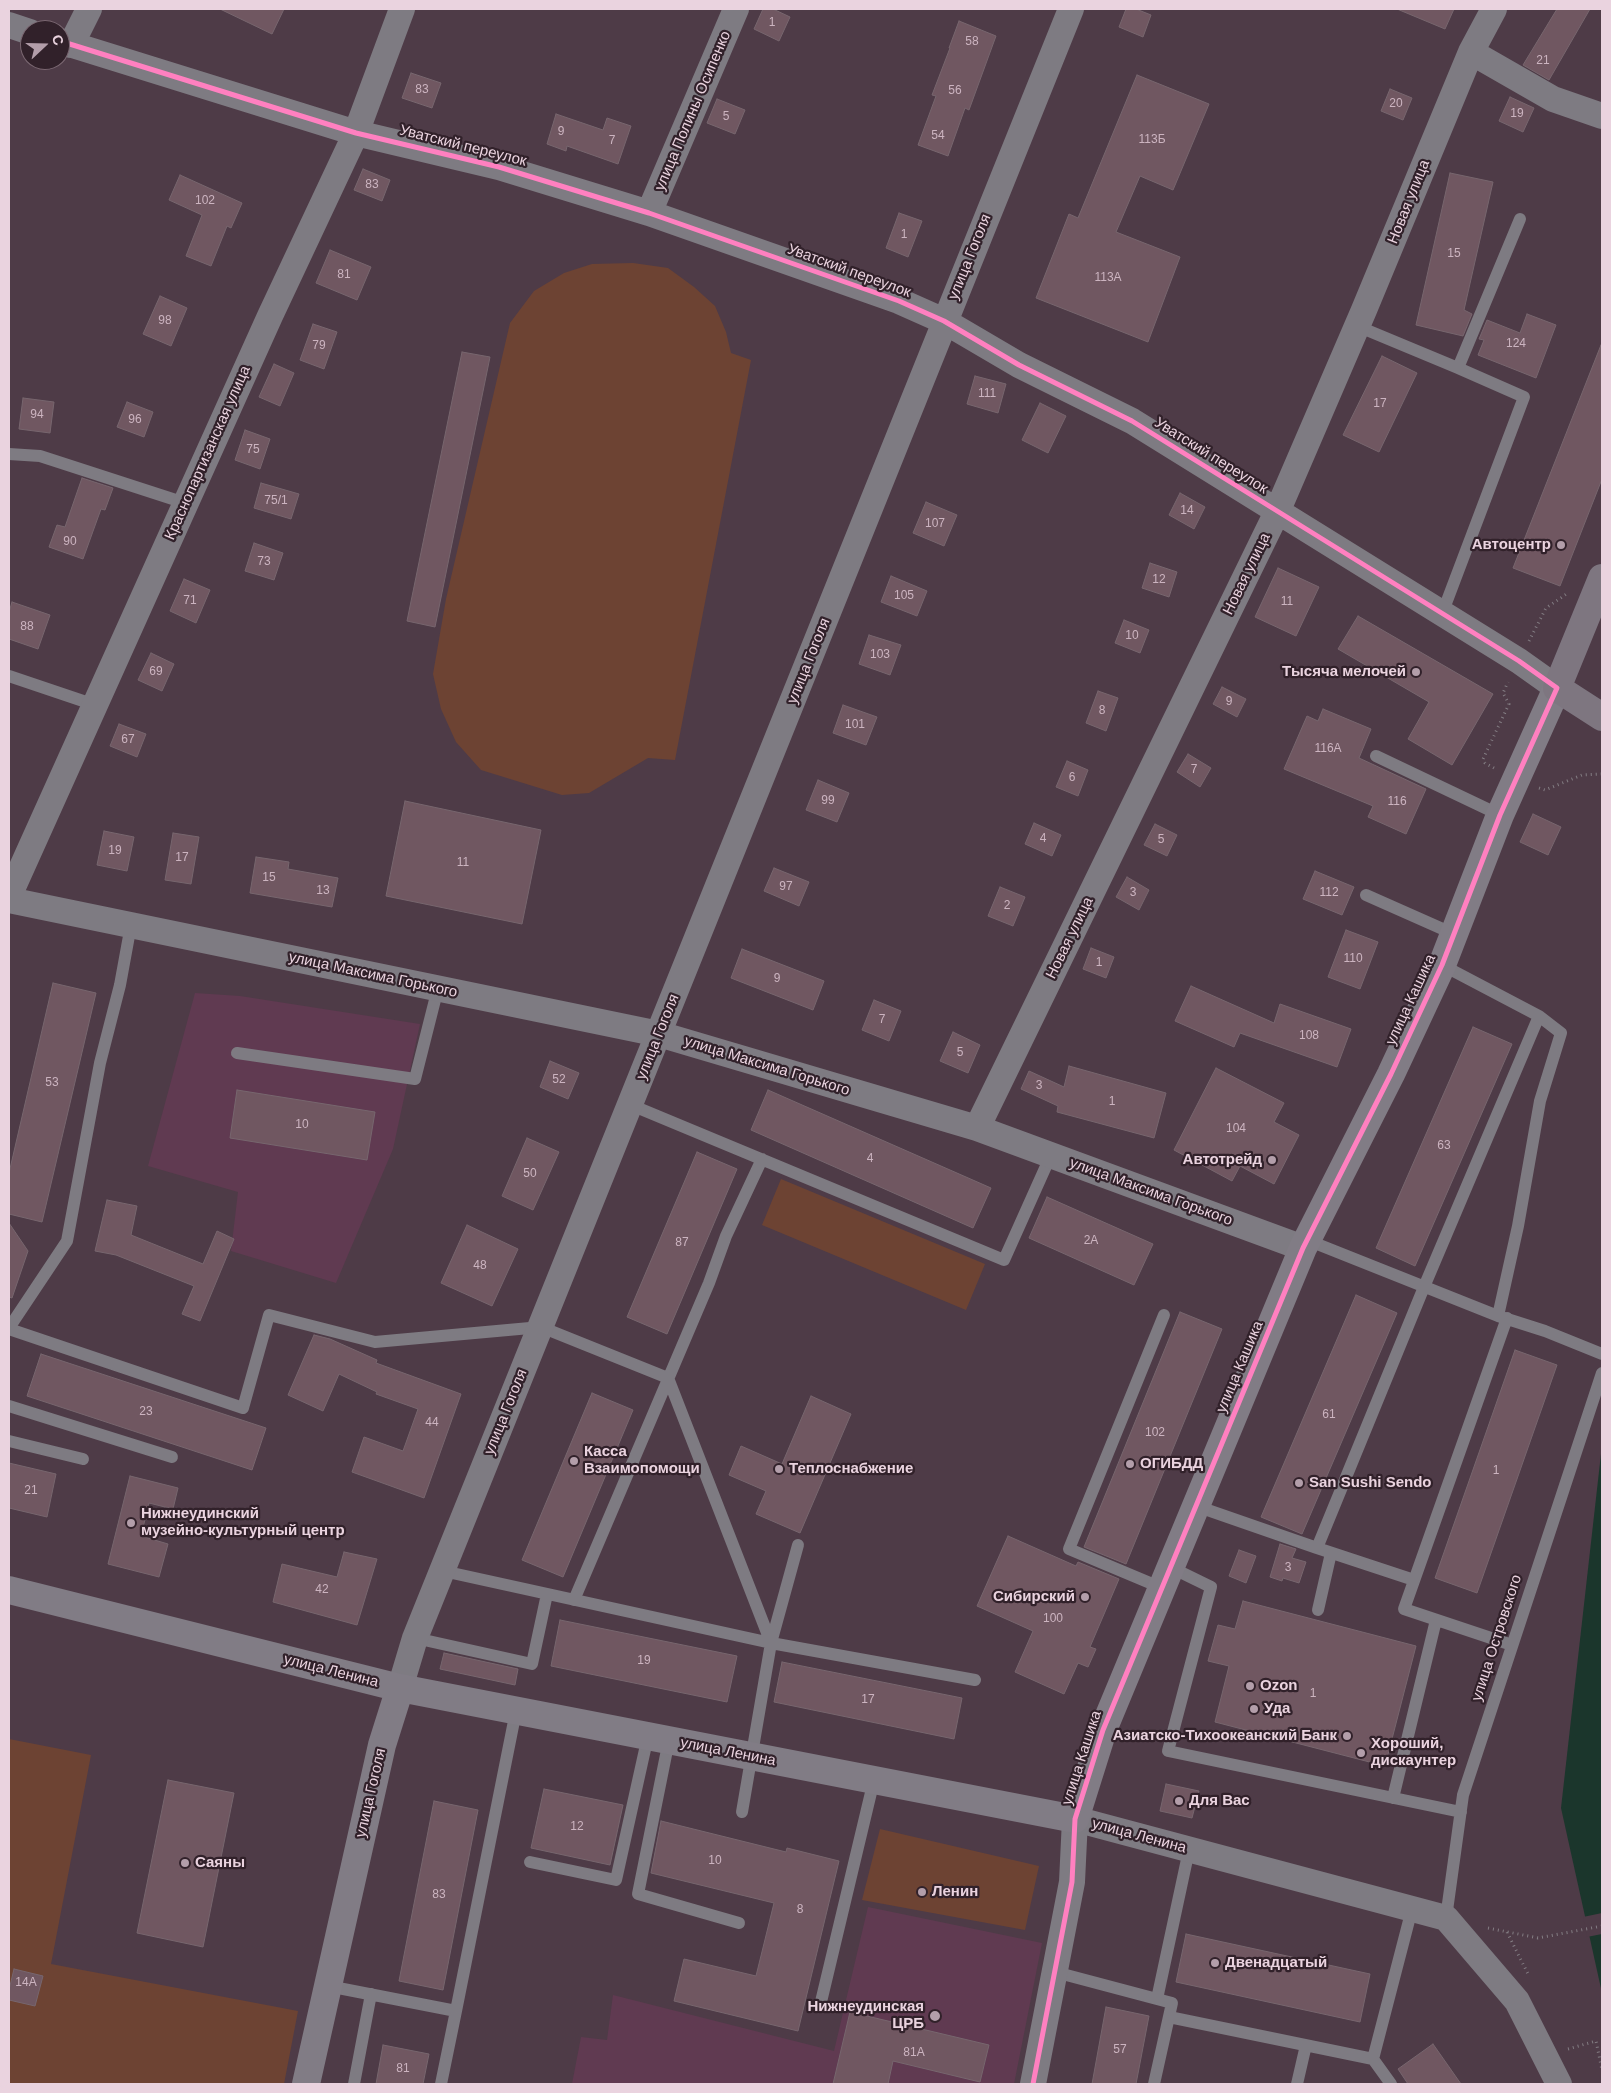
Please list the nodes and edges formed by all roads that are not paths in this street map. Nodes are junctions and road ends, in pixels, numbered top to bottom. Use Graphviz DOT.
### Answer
graph roads {
  1 [pos="89,9"];
  2 [pos="402,9"];
  3 [pos="736,9"];
  4 [pos="1071,9"];
  5 [pos="1494,9"];
  6 [pos="70,37"];
  7 [pos="70,44"];
  8 [pos="1471,52"];
  9 [pos="1602,116"];
  10 [pos="356,133"];
  11 [pos="649,213"];
  12 [pos="1520,219"];
  13 [pos="944,321"];
  14 [pos="1357,326"];
  15 [pos="1458,368"];
  16 [pos="9,454"];
  17 [pos="185,503"];
  18 [pos="1278,512"];
  19 [pos="1602,578"];
  20 [pos="1442,614"];
  21 [pos="9,676"];
  22 [pos="1557,688"];
  23 [pos="95,705"];
  24 [pos="1602,717"];
  25 [pos="1376,756"];
  26 [pos="1500,815"];
  27 [pos="1366,895"];
  28 [pos="9,898"];
  29 [pos="131,925"];
  30 [pos="1454,934"];
  31 [pos="1442,965"];
  32 [pos="438,988"];
  33 [pos="1539,1016"];
  34 [pos="660,1034"];
  35 [pos="237,1052"];
  36 [pos="631,1105"];
  37 [pos="977,1128"];
  38 [pos="1051,1156"];
  39 [pos="762,1159"];
  40 [pos="1305,1244"];
  41 [pos="1424,1286"];
  42 [pos="1164,1315"];
  43 [pos="1503,1317"];
  44 [pos="541,1327"];
  45 [pos="9,1329"];
  46 [pos="1602,1354"];
  47 [pos="1602,1373"];
  48 [pos="668,1378"];
  49 [pos="9,1406"];
  50 [pos="9,1441"];
  51 [pos="172,1457"];
  52 [pos="83,1459"];
  53 [pos="1196,1506"];
  54 [pos="798,1545"];
  55 [pos="1317,1548"];
  56 [pos="1332,1553"];
  57 [pos="443,1571"];
  58 [pos="1166,1578"];
  59 [pos="1414,1580"];
  60 [pos="9,1590"];
  61 [pos="547,1594"];
  62 [pos="574,1600"];
  63 [pos="1318,1610"];
  64 [pos="1436,1620"];
  65 [pos="415,1638"];
  66 [pos="771,1643"];
  67 [pos="1512,1645"];
  68 [pos="975,1680"];
  69 [pos="400,1688"];
  70 [pos="516,1711"];
  71 [pos="658,1738"];
  72 [pos="751,1756"];
  73 [pos="874,1780"];
  74 [pos="1393,1798"];
  75 [pos="742,1812"];
  76 [pos="1461,1812"];
  77 [pos="1075,1819"];
  78 [pos="1189,1850"];
  79 [pos="530,1862"];
  80 [pos="1412,1909"];
  81 [pos="1446,1918"];
  82 [pos="739,1924"];
  83 [pos="1054,1972"];
  84 [pos="328,1986"];
  85 [pos="371,1994"];
  86 [pos="1157,1999"];
  87 [pos="820,2006"];
  88 [pos="456,2011"];
  89 [pos="1169,2016"];
  90 [pos="1306,2045"];
  91 [pos="1373,2059"];
  92 [pos="306,2084"];
  93 [pos="354,2084"];
  94 [pos="441,2084"];
  95 [pos="1033,2084"];
  96 [pos="1154,2084"];
  97 [pos="1297,2084"];
  98 [pos="1390,2084"];
  99 [pos="1559,2084"];
  1 -- 6 [label="street"];
  2 -- 10 [label="street, Краснопартизанская улица"];
  3 -- 11 [label="street, улица Полины Осипенко"];
  4 -- 13 [label="street, улица Гоголя"];
  5 -- 8 [label="street, Новая улица"];
  7 -- 10 [label="street, Уватский переулок"];
  8 -- 9 [label="street"];
  8 -- 14 [label="street, Новая улица"];
  10 -- 11 [label="street, Уватский переулок"];
  10 -- 17 [label="street, Краснопартизанская улица"];
  11 -- 13 [label="street, Уватский переулок"];
  12 -- 15 [label="lane"];
  13 -- 18 [label="street, Уватский переулок"];
  13 -- 34 [label="street, улица Гоголя"];
  14 -- 15 [label="lane"];
  14 -- 18 [label="street, Новая улица"];
  15 -- 20 [label="lane"];
  16 -- 17 [label="lane"];
  17 -- 23 [label="street, Краснопартизанская улица"];
  18 -- 20 [label="street, Уватский переулок"];
  18 -- 37 [label="street, Новая улица"];
  19 -- 22 [label="highway, улица Кашика"];
  20 -- 22 [label="street, Уватский переулок"];
  21 -- 23 [label="lane"];
  22 -- 24 [label="highway"];
  22 -- 26 [label="street, улица Кашика"];
  23 -- 28 [label="street, Краснопартизанская улица"];
  25 -- 26 [label="lane"];
  26 -- 30 [label="street, улица Кашика"];
  27 -- 30 [label="lane"];
  28 -- 29 [label="street, улица Максима Горького"];
  29 -- 32 [label="street, улица Максима Горького"];
  29 -- 45 [label="lane"];
  30 -- 31 [label="street, улица Кашика"];
  31 -- 33 [label="lane"];
  31 -- 40 [label="street, улица Кашика"];
  32 -- 34 [label="street, улица Максима Горького"];
  32 -- 35 [label="lane"];
  33 -- 41 [label="lane"];
  33 -- 43 [label="lane"];
  34 -- 36 [label="street, улица Гоголя"];
  34 -- 37 [label="street, улица Максима Горького"];
  36 -- 39 [label="lane"];
  36 -- 44 [label="street, улица Гоголя"];
  37 -- 38 [label="street, улица Максима Горького"];
  38 -- 39 [label="lane"];
  38 -- 40 [label="street, улица Максима Горького"];
  39 -- 48 [label="lane"];
  40 -- 41 [label="lane"];
  40 -- 53 [label="street, улица Кашика"];
  41 -- 43 [label="lane"];
  41 -- 55 [label="lane"];
  42 -- 58 [label="lane"];
  43 -- 46 [label="lane"];
  43 -- 59 [label="lane"];
  44 -- 45 [label="lane"];
  44 -- 48 [label="lane"];
  44 -- 57 [label="street, улица Гоголя"];
  47 -- 67 [label="lane, улица Островского"];
  48 -- 62 [label="lane"];
  48 -- 66 [label="lane"];
  49 -- 51 [label="lane"];
  50 -- 52 [label="lane"];
  53 -- 55 [label="lane"];
  53 -- 58 [label="street, улица Кашика"];
  54 -- 66 [label="lane"];
  55 -- 56 [label="lane"];
  56 -- 59 [label="lane"];
  56 -- 63 [label="lane"];
  57 -- 61 [label="lane"];
  57 -- 65 [label="street, улица Гоголя"];
  58 -- 74 [label="lane"];
  58 -- 77 [label="street, улица Кашика"];
  59 -- 64 [label="lane"];
  60 -- 69 [label="street, улица Ленина"];
  61 -- 62 [label="lane"];
  61 -- 65 [label="lane"];
  62 -- 66 [label="lane"];
  64 -- 67 [label="lane"];
  64 -- 74 [label="lane"];
  65 -- 69 [label="street, улица Гоголя"];
  66 -- 68 [label="lane"];
  66 -- 72 [label="lane"];
  67 -- 76 [label="lane, улица Островского"];
  69 -- 70 [label="street, улица Ленина"];
  69 -- 84 [label="street, улица Гоголя"];
  70 -- 71 [label="street, улица Ленина"];
  70 -- 88 [label="lane"];
  71 -- 72 [label="street, улица Ленина"];
  71 -- 79 [label="lane"];
  71 -- 82 [label="lane"];
  72 -- 73 [label="street, улица Ленина"];
  72 -- 75 [label="lane"];
  73 -- 77 [label="street, улица Ленина"];
  73 -- 87 [label="lane"];
  74 -- 76 [label="lane"];
  76 -- 81 [label="lane, улица Островского"];
  77 -- 78 [label="street, улица Ленина"];
  77 -- 83 [label="street, улица Кашика"];
  78 -- 80 [label="street, улица Ленина"];
  78 -- 86 [label="lane"];
  80 -- 81 [label="street, улица Ленина"];
  80 -- 91 [label="lane"];
  81 -- 99 [label="street"];
  83 -- 86 [label="lane"];
  83 -- 95 [label="street, улица Кашика"];
  84 -- 85 [label="lane"];
  84 -- 92 [label="street, улица Гоголя"];
  85 -- 88 [label="lane"];
  85 -- 93 [label="lane"];
  86 -- 89 [label="lane"];
  88 -- 94 [label="lane"];
  89 -- 90 [label="lane"];
  89 -- 96 [label="lane"];
  90 -- 91 [label="lane"];
  90 -- 97 [label="lane"];
  91 -- 98 [label="lane"];
}
